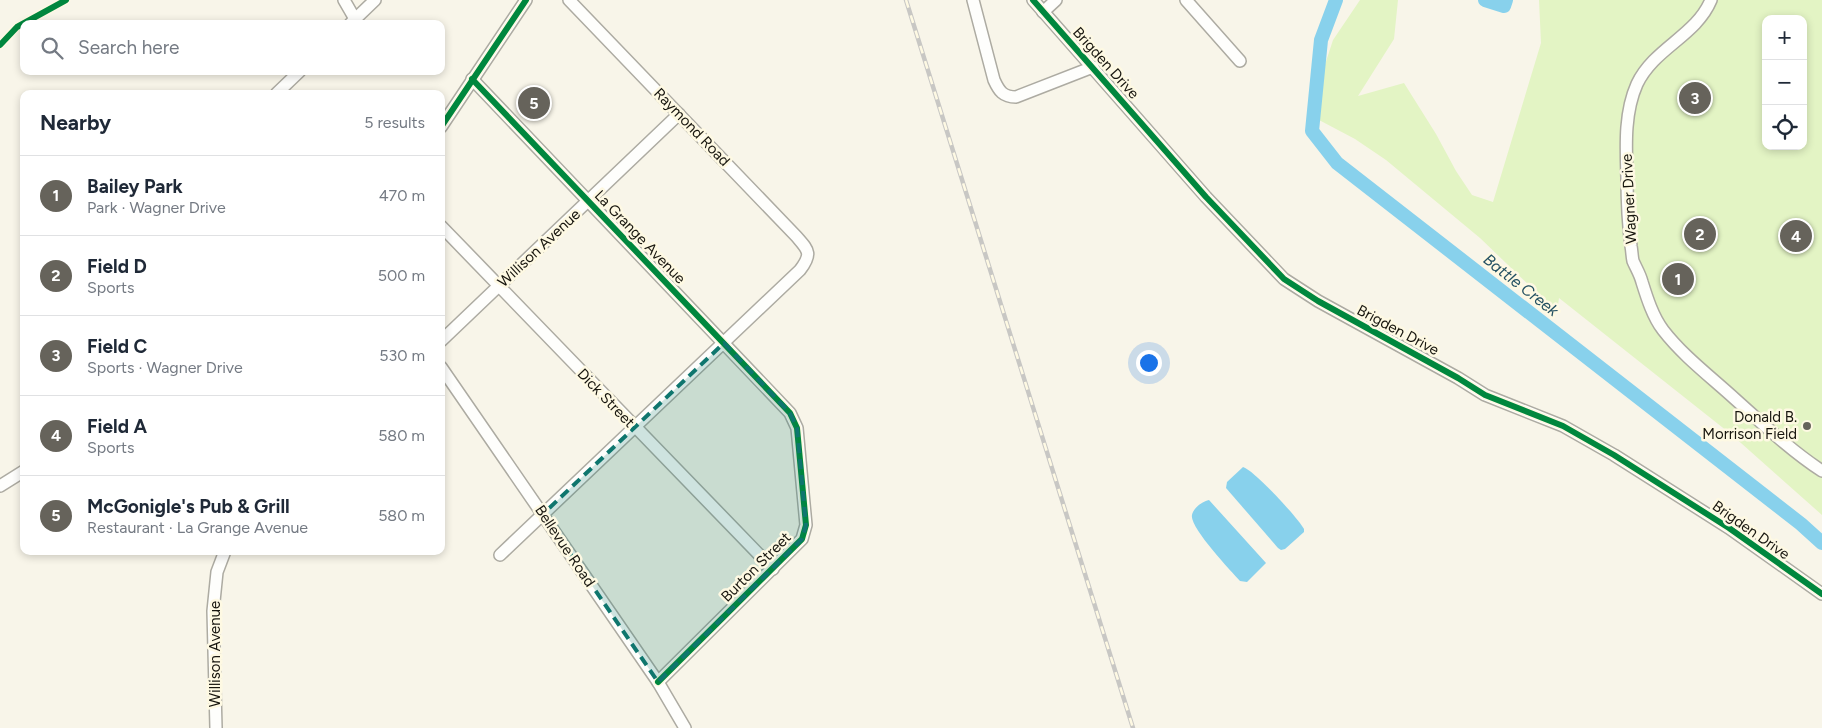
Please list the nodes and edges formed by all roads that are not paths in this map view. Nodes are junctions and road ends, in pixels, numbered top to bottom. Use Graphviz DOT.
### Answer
graph roads {
  1 [pos="344,0"];
  2 [pos="375,0"];
  3 [pos="526,0"];
  4 [pos="569,0"];
  5 [pos="973,0"];
  6 [pos="1034,0"];
  7 [pos="1056,0"];
  8 [pos="1186,0"];
  9 [pos="1711,0"];
  10 [pos="1044,12"];
  11 [pos="353,20"];
  12 [pos="354,20"];
  13 [pos="1240,61"];
  14 [pos="1093,67"];
  15 [pos="296,75"];
  16 [pos="472,79"];
  17 [pos="280,90"];
  18 [pos="678,114"];
  19 [pos="445,121"];
  20 [pos="589,201"];
  21 [pos="445,230"];
  22 [pos="498,286"];
  23 [pos="445,337"];
  24 [pos="724,343"];
  25 [pos="445,373"];
  26 [pos="790,413"];
  27 [pos="635,428"];
  28 [pos="1822,471"];
  29 [pos="20,474"];
  30 [pos="0,486"];
  31 [pos="543,514"];
  32 [pos="223,555"];
  33 [pos="500,555"];
  34 [pos="772,569"];
  35 [pos="1822,594"];
  36 [pos="658,682"];
  37 [pos="216,728"];
  38 [pos="685,728"];
  1 -- 11 [label="street"];
  2 -- 12 [label="street"];
  3 -- 16 [label="street"];
  4 -- 18 [label="street, Raymond Road"];
  5 -- 14 [label="street"];
  6 -- 10 [label="street, Brigden Drive"];
  7 -- 10 [label="street"];
  8 -- 13 [label="street"];
  9 -- 28 [label="street, Wagner Drive"];
  10 -- 14 [label="street, Brigden Drive"];
  14 -- 35 [label="street, Brigden Drive"];
  15 -- 17 [label="street"];
  16 -- 19 [label="street"];
  16 -- 20 [label="street, La Grange Avenue"];
  18 -- 20 [label="street, Willison Avenue"];
  18 -- 24 [label="street, Raymond Road"];
  20 -- 22 [label="street, Willison Avenue"];
  20 -- 24 [label="street, La Grange Avenue"];
  21 -- 22 [label="street, Dick Street"];
  22 -- 23 [label="street, Willison Avenue"];
  22 -- 27 [label="street, Dick Street"];
  24 -- 26 [label="street, La Grange Avenue"];
  24 -- 27 [label="street"];
  25 -- 31 [label="street, Bellevue Road"];
  26 -- 34 [label="street, Burton Street"];
  27 -- 31 [label="street"];
  27 -- 34 [label="street, Dick Street"];
  29 -- 30 [label="street"];
  31 -- 33 [label="street"];
  31 -- 36 [label="street, Bellevue Road"];
  32 -- 37 [label="street, Willison Avenue"];
  34 -- 36 [label="street, Burton Street"];
  36 -- 38 [label="street, Bellevue Road"];
}
